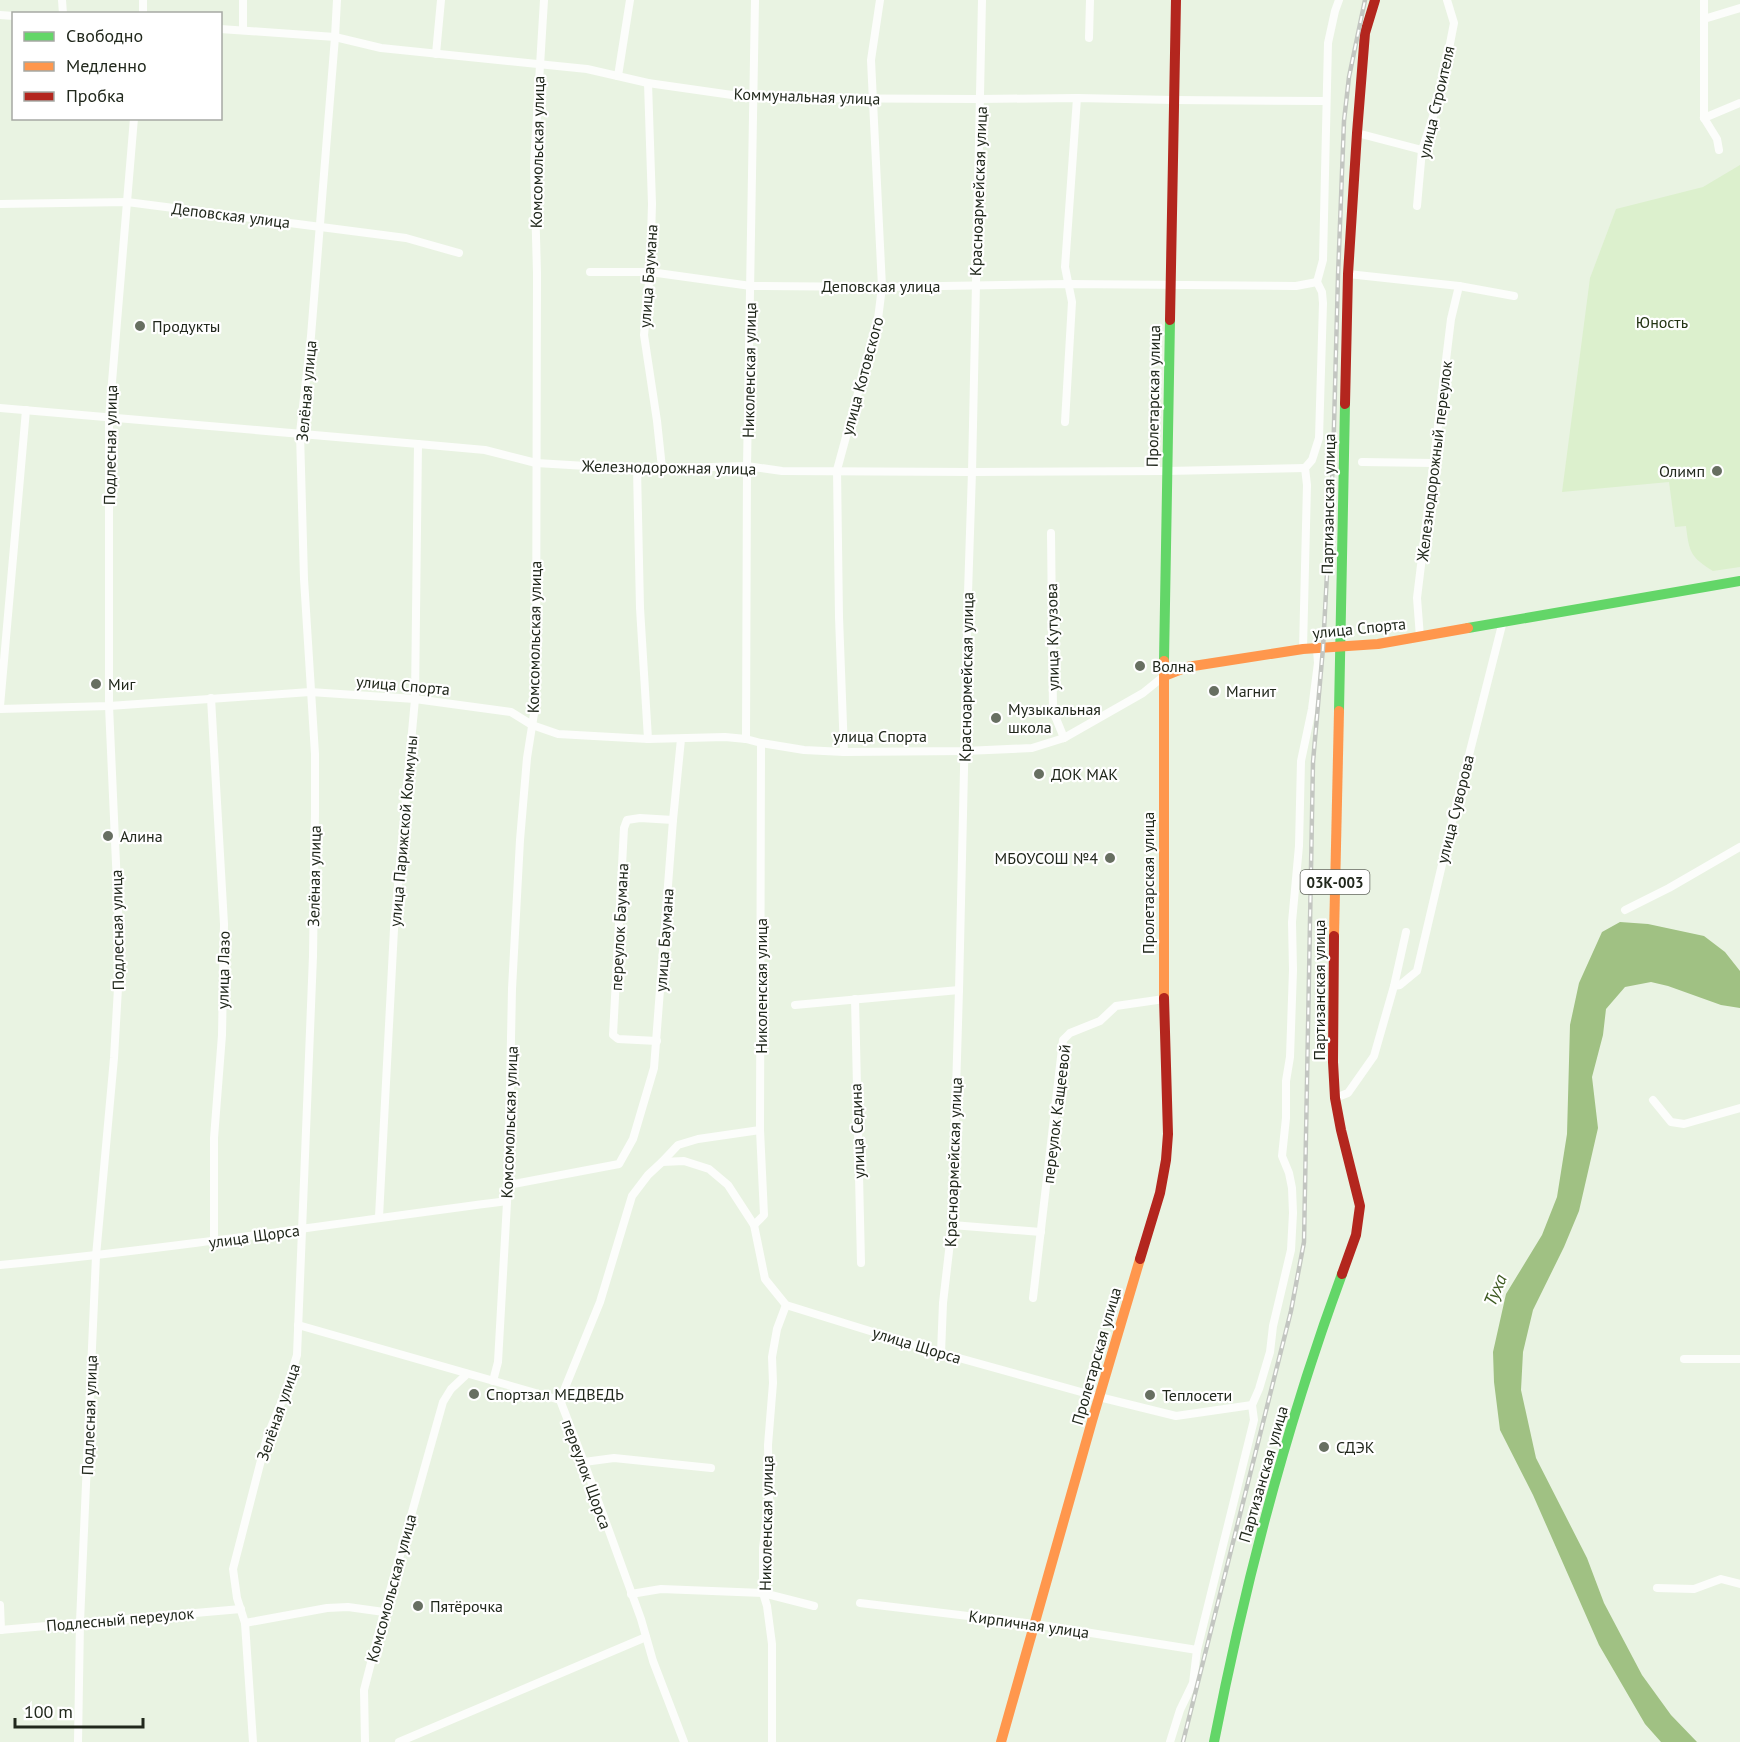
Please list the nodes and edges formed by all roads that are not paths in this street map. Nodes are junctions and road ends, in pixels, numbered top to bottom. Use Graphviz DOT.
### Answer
graph roads {
  1 [pos="243,0"];
  2 [pos="337,0"];
  3 [pos="441,0"];
  4 [pos="544,0"];
  5 [pos="630,0"];
  6 [pos="755,0"];
  7 [pos="880,0"];
  8 [pos="982,0"];
  9 [pos="1090,0"];
  10 [pos="1176,0"];
  11 [pos="1339,0"];
  12 [pos="1375,0"];
  13 [pos="1447,0"];
  14 [pos="1704,0"];
  15 [pos="1740,8"];
  16 [pos="1704,19"];
  17 [pos="222,29"];
  18 [pos="243,30"];
  19 [pos="336,37"];
  20 [pos="1089,38"];
  21 [pos="436,54"];
  22 [pos="539,64"];
  23 [pos="618,76"];
  24 [pos="648,83"];
  25 [pos="753,98"];
  26 [pos="872,98"];
  27 [pos="1077,98"];
  28 [pos="980,99"];
  29 [pos="1173,100"];
  30 [pos="1326,101"];
  31 [pos="1740,103"];
  32 [pos="1704,118"];
  33 [pos="134,120"];
  34 [pos="1357,133"];
  35 [pos="1422,150"];
  36 [pos="1719,150"];
  37 [pos="127,202"];
  38 [pos="0,204"];
  39 [pos="1417,206"];
  40 [pos="320,226"];
  41 [pos="459,252"];
  42 [pos="590,272"];
  43 [pos="650,272"];
  44 [pos="1348,274"];
  45 [pos="1317,282"];
  46 [pos="1068,284"];
  47 [pos="1170,284"];
  48 [pos="975,285"];
  49 [pos="751,286"];
  50 [pos="1459,286"];
  51 [pos="882,287"];
  52 [pos="1514,296"];
  53 [pos="0,408"];
  54 [pos="26,410"];
  55 [pos="109,418"];
  56 [pos="1065,422"];
  57 [pos="300,433"];
  58 [pos="418,444"];
  59 [pos="1362,462"];
  60 [pos="536,463"];
  61 [pos="1433,463"];
  62 [pos="747,466"];
  63 [pos="662,468"];
  64 [pos="1305,468"];
  65 [pos="637,469"];
  66 [pos="837,470"];
  67 [pos="1167,471"];
  68 [pos="972,472"];
  69 [pos="1051,533"];
  70 [pos="1740,581"];
  71 [pos="1503,621"];
  72 [pos="1420,637"];
  73 [pos="1340,647"];
  74 [pos="1317,648"];
  75 [pos="1303,649"];
  76 [pos="1164,676"];
  77 [pos="310,692"];
  78 [pos="212,698"];
  79 [pos="415,699"];
  80 [pos="109,706"];
  81 [pos="0,707"];
  82 [pos="531,725"];
  83 [pos="1064,738"];
  84 [pos="648,739"];
  85 [pos="681,739"];
  86 [pos="746,740"];
  87 [pos="761,743"];
  88 [pos="965,751"];
  89 [pos="844,752"];
  90 [pos="673,820"];
  91 [pos="1740,847"];
  92 [pos="1625,910"];
  93 [pos="1406,932"];
  94 [pos="1394,986"];
  95 [pos="959,990"];
  96 [pos="855,999"];
  97 [pos="1164,999"];
  98 [pos="795,1005"];
  99 [pos="657,1041"];
  100 [pos="1335,1098"];
  101 [pos="1653,1100"];
  102 [pos="1740,1108"];
  103 [pos="760,1130"];
  104 [pos="662,1162"];
  105 [pos="508,1185"];
  106 [pos="507,1201"];
  107 [pos="379,1217"];
  108 [pos="754,1225"];
  109 [pos="952,1225"];
  110 [pos="303,1229"];
  111 [pos="1041,1232"];
  112 [pos="214,1241"];
  113 [pos="96,1256"];
  114 [pos="861,1263"];
  115 [pos="0,1265"];
  116 [pos="1033,1298"];
  117 [pos="786,1305"];
  118 [pos="298,1326"];
  119 [pos="941,1353"];
  120 [pos="1684,1359"];
  121 [pos="1740,1359"];
  122 [pos="467,1374"];
  123 [pos="493,1381"];
  124 [pos="1099,1397"];
  125 [pos="560,1400"];
  126 [pos="1252,1405"];
  127 [pos="584,1462"];
  128 [pos="711,1468"];
  129 [pos="1740,1584"];
  130 [pos="1657,1588"];
  131 [pos="763,1593"];
  132 [pos="631,1594"];
  133 [pos="860,1603"];
  134 [pos="0,1605"];
  135 [pos="814,1606"];
  136 [pos="241,1609"];
  137 [pos="384,1612"];
  138 [pos="80,1622"];
  139 [pos="245,1623"];
  140 [pos="1035,1624"];
  141 [pos="1,1630"];
  142 [pos="646,1637"];
  143 [pos="1197,1650"];
  144 [pos="78,1742"];
  145 [pos="254,1742"];
  146 [pos="365,1742"];
  147 [pos="399,1742"];
  148 [pos="684,1742"];
  149 [pos="772,1742"];
  150 [pos="1001,1742"];
  151 [pos="1170,1742"];
  152 [pos="1214,1742"];
  1 -- 18 [label="street"];
  2 -- 19 [label="street, Зелёная улица"];
  3 -- 21 [label="street"];
  4 -- 22 [label="street, Комсомольская улица"];
  5 -- 23 [label="street"];
  6 -- 25 [label="street, Николенская улица"];
  7 -- 26 [label="street, улица Котовского"];
  8 -- 28 [label="street, Красноармейская улица"];
  9 -- 20 [label="street"];
  10 -- 29 [label="street, Пролетарская улица"];
  11 -- 30 [label="street, Партизанская улица"];
  12 -- 34 [label="street, Партизанская улица / 03К-003"];
  13 -- 35 [label="street, улица Строителя"];
  14 -- 16 [label="street"];
  15 -- 16 [label="street"];
  16 -- 32 [label="street"];
  17 -- 18 [label="street, Коммунальная улица"];
  18 -- 19 [label="street, Коммунальная улица"];
  19 -- 21 [label="street, Коммунальная улица"];
  19 -- 40 [label="street, Зелёная улица"];
  21 -- 22 [label="street, Коммунальная улица"];
  22 -- 23 [label="street, Коммунальная улица"];
  22 -- 60 [label="street, Комсомольская улица"];
  23 -- 24 [label="street, Коммунальная улица"];
  24 -- 25 [label="street, Коммунальная улица"];
  24 -- 43 [label="street, улица Баумана"];
  25 -- 26 [label="street, Коммунальная улица"];
  25 -- 49 [label="street, Николенская улица"];
  26 -- 28 [label="street, Коммунальная улица"];
  26 -- 51 [label="street, улица Котовского"];
  27 -- 28 [label="street, Коммунальная улица"];
  27 -- 29 [label="street, Коммунальная улица"];
  27 -- 46 [label="street"];
  28 -- 48 [label="street, Красноармейская улица"];
  29 -- 30 [label="street, Коммунальная улица"];
  29 -- 47 [label="street, Пролетарская улица"];
  30 -- 45 [label="street, Партизанская улица"];
  31 -- 32 [label="street"];
  32 -- 36 [label="street"];
  33 -- 37 [label="street, Подлесная улица"];
  34 -- 35 [label="street"];
  34 -- 44 [label="street, Партизанская улица / 03К-003"];
  35 -- 39 [label="street, улица Строителя"];
  37 -- 38 [label="street, Деповская улица"];
  37 -- 40 [label="street, Деповская улица"];
  37 -- 55 [label="street, Подлесная улица"];
  40 -- 41 [label="street, Деповская улица"];
  40 -- 57 [label="street, Зелёная улица"];
  42 -- 43 [label="street, Деповская улица"];
  43 -- 49 [label="street, Деповская улица"];
  43 -- 63 [label="street, улица Баумана"];
  44 -- 50 [label="street"];
  44 -- 73 [label="street, Партизанская улица / 03К-003"];
  45 -- 47 [label="street, Деповская улица"];
  45 -- 64 [label="street, Партизанская улица"];
  46 -- 47 [label="street, Деповская улица"];
  46 -- 48 [label="street, Деповская улица"];
  46 -- 56 [label="street"];
  47 -- 67 [label="street, Пролетарская улица"];
  48 -- 51 [label="street, Деповская улица"];
  48 -- 68 [label="street, Красноармейская улица"];
  49 -- 51 [label="street, Деповская улица"];
  49 -- 62 [label="street, Николенская улица"];
  50 -- 52 [label="street"];
  50 -- 61 [label="street, Железнодорожный переулок"];
  51 -- 66 [label="street, улица Котовского"];
  53 -- 54 [label="street, Железнодорожная улица"];
  54 -- 55 [label="street, Железнодорожная улица"];
  54 -- 81 [label="street"];
  55 -- 57 [label="street, Железнодорожная улица"];
  55 -- 80 [label="street, Подлесная улица"];
  57 -- 58 [label="street, Железнодорожная улица"];
  57 -- 77 [label="street, Зелёная улица"];
  58 -- 60 [label="street, Железнодорожная улица"];
  58 -- 79 [label="street, улица Парижской Коммуны"];
  59 -- 61 [label="street"];
  60 -- 65 [label="street, Железнодорожная улица"];
  60 -- 82 [label="street, Комсомольская улица"];
  61 -- 72 [label="street, Железнодорожный переулок"];
  62 -- 63 [label="street, Железнодорожная улица"];
  62 -- 66 [label="street, Железнодорожная улица"];
  62 -- 86 [label="street, Николенская улица"];
  63 -- 65 [label="street, Железнодорожная улица"];
  64 -- 67 [label="street, Железнодорожная улица"];
  64 -- 75 [label="street, Партизанская улица"];
  65 -- 84 [label="street"];
  66 -- 68 [label="street, Железнодорожная улица"];
  66 -- 89 [label="street, улица Котовского"];
  67 -- 68 [label="street, Железнодорожная улица"];
  67 -- 76 [label="street, Пролетарская улица"];
  68 -- 88 [label="street, Красноармейская улица"];
  69 -- 83 [label="street, улица Кутузова"];
  70 -- 71 [label="street, улица Спорта"];
  71 -- 72 [label="street, улица Спорта"];
  71 -- 94 [label="street, улица Суворова"];
  72 -- 73 [label="street, улица Спорта"];
  73 -- 74 [label="street, улица Спорта"];
  73 -- 100 [label="street, Партизанская улица / 03К-003"];
  74 -- 75 [label="street, улица Спорта"];
  74 -- 126 [label="street, Партизанская улица"];
  75 -- 76 [label="street, улица Спорта"];
  76 -- 83 [label="street, улица Спорта"];
  76 -- 97 [label="street, Пролетарская улица"];
  77 -- 78 [label="street, улица Спорта"];
  77 -- 79 [label="street, улица Спорта"];
  77 -- 110 [label="street, Зелёная улица"];
  78 -- 80 [label="street, улица Спорта"];
  78 -- 112 [label="street, улица Лазо"];
  79 -- 82 [label="street, улица Спорта"];
  79 -- 107 [label="street, улица Парижской Коммуны"];
  80 -- 81 [label="street, улица Спорта"];
  80 -- 113 [label="street, Подлесная улица"];
  82 -- 84 [label="street, улица Спорта"];
  82 -- 105 [label="street, Комсомольская улица"];
  83 -- 88 [label="street, улица Спорта"];
  84 -- 85 [label="street, улица Спорта"];
  85 -- 86 [label="street, улица Спорта"];
  85 -- 90 [label="street, улица Баумана"];
  86 -- 87 [label="street, улица Спорта"];
  87 -- 89 [label="street, улица Спорта"];
  87 -- 103 [label="street, Николенская улица"];
  88 -- 89 [label="street, улица Спорта"];
  88 -- 95 [label="street, Красноармейская улица"];
  90 -- 99 [label="street, улица Баумана"];
  90 -- 99 [label="street, переулок Баумана"];
  91 -- 92 [label="street"];
  93 -- 94 [label="street"];
  94 -- 100 [label="street"];
  95 -- 96 [label="street"];
  95 -- 109 [label="street, Красноармейская улица"];
  96 -- 98 [label="street"];
  96 -- 114 [label="street, улица Седина"];
  97 -- 111 [label="street, переулок Кащеевой"];
  97 -- 124 [label="street, Пролетарская улица"];
  99 -- 105 [label="street, улица Баумана"];
  100 -- 152 [label="street, Партизанская улица / 03К-003"];
  101 -- 102 [label="street"];
  103 -- 104 [label="street"];
  103 -- 108 [label="street, Николенская улица"];
  104 -- 108 [label="street"];
  104 -- 125 [label="street, переулок Щорса"];
  105 -- 106 [label="street, Комсомольская улица"];
  106 -- 107 [label="street, улица Щорса"];
  106 -- 123 [label="street, Комсомольская улица"];
  107 -- 110 [label="street, улица Щорса"];
  108 -- 117 [label="street"];
  109 -- 111 [label="street"];
  109 -- 119 [label="street, Красноармейская улица"];
  110 -- 112 [label="street, улица Щорса"];
  110 -- 118 [label="street, Зелёная улица"];
  111 -- 116 [label="street, переулок Кащеевой"];
  112 -- 113 [label="street, улица Щорса"];
  113 -- 115 [label="street, улица Щорса"];
  113 -- 138 [label="street, Подлесная улица"];
  117 -- 119 [label="street, улица Щорса"];
  117 -- 131 [label="street, Николенская улица"];
  118 -- 122 [label="street"];
  118 -- 136 [label="street, Зелёная улица"];
  119 -- 124 [label="street, улица Щорса"];
  120 -- 121 [label="street"];
  122 -- 123 [label="street"];
  122 -- 137 [label="street, Комсомольская улица"];
  123 -- 125 [label="street"];
  124 -- 126 [label="street, улица Щорса"];
  124 -- 140 [label="street, Пролетарская улица"];
  125 -- 127 [label="street, переулок Щорса"];
  126 -- 143 [label="street, Партизанская улица"];
  127 -- 128 [label="street"];
  127 -- 132 [label="street, переулок Щорса"];
  129 -- 130 [label="street"];
  131 -- 132 [label="street"];
  131 -- 135 [label="street"];
  131 -- 149 [label="street, Николенская улица"];
  132 -- 142 [label="street, переулок Щорса"];
  133 -- 140 [label="street, Кирпичная улица"];
  134 -- 141 [label="street"];
  136 -- 138 [label="street, Подлесный переулок"];
  136 -- 139 [label="street, Зелёная улица"];
  137 -- 139 [label="street"];
  137 -- 146 [label="street, Комсомольская улица"];
  138 -- 141 [label="street, Подлесный переулок"];
  138 -- 144 [label="street, Подлесная улица"];
  139 -- 145 [label="street, Зелёная улица"];
  140 -- 143 [label="street, Кирпичная улица"];
  140 -- 150 [label="street, Пролетарская улица"];
  142 -- 147 [label="street"];
  142 -- 148 [label="street, переулок Щорса"];
  143 -- 151 [label="street, Партизанская улица"];
}
